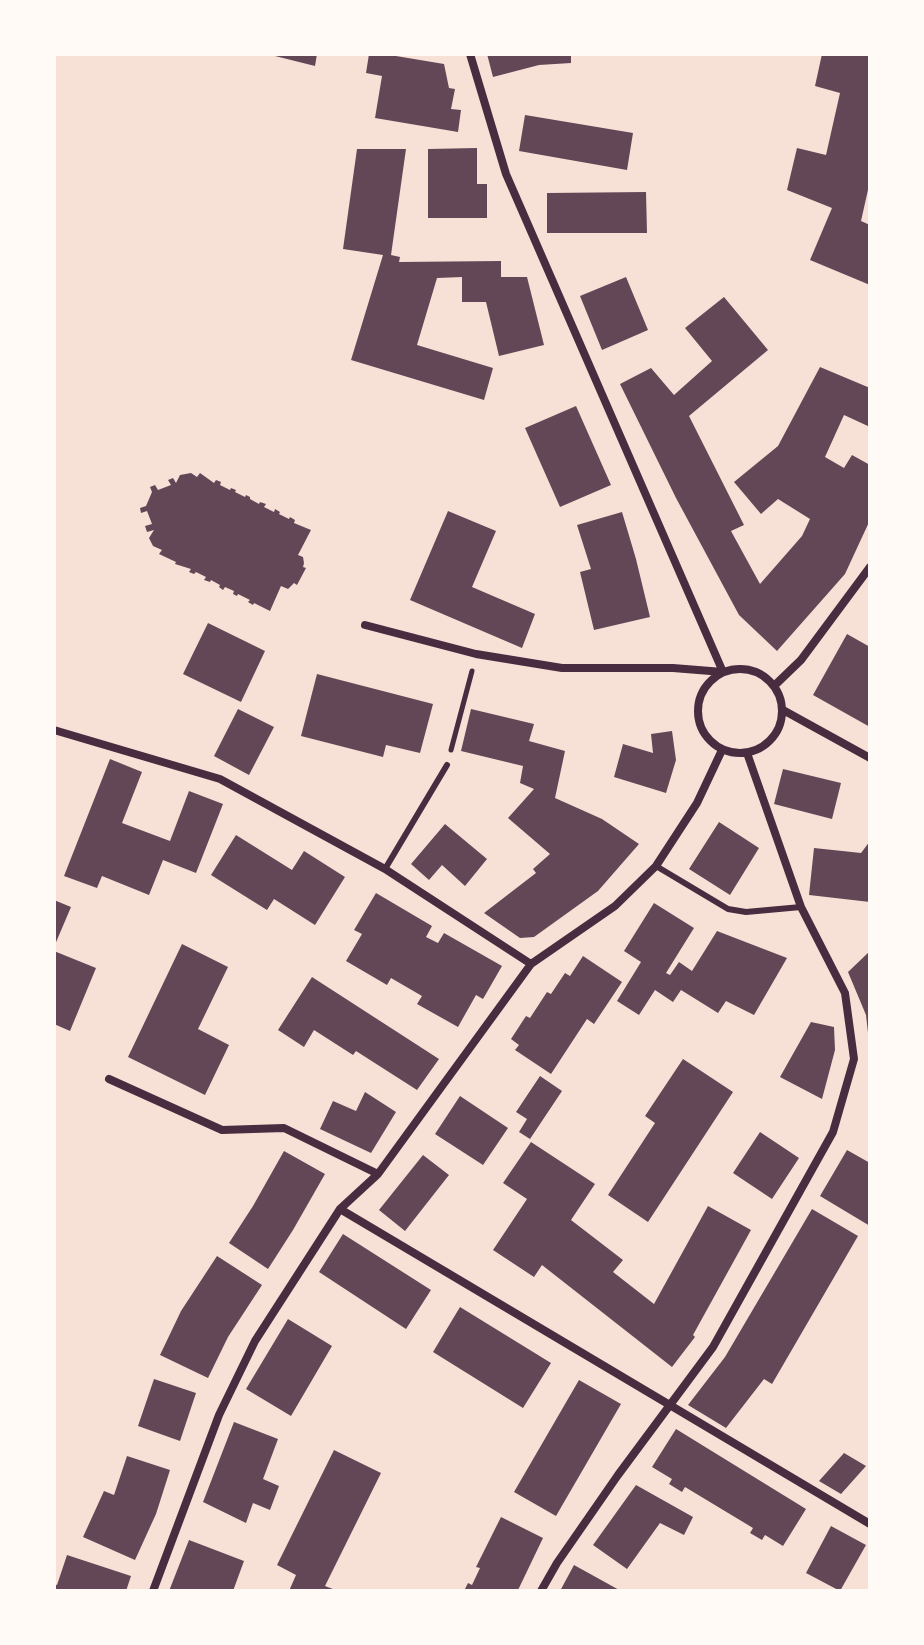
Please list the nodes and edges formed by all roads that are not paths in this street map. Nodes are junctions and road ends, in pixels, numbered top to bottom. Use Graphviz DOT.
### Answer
graph roads {
  1 [pos="470,54"];
  2 [pos="870,567"];
  3 [pos="365,625"];
  4 [pos="723,672"];
  5 [pos="774,686"];
  6 [pos="783,710"];
  7 [pos="54,730"];
  8 [pos="722,750"];
  9 [pos="747,753"];
  10 [pos="870,758"];
  11 [pos="447,765"];
  12 [pos="656,866"];
  13 [pos="385,869"];
  14 [pos="801,907"];
  15 [pos="531,964"];
  16 [pos="109,1079"];
  17 [pos="378,1174"];
  18 [pos="340,1209"];
  19 [pos="669,1405"];
  20 [pos="870,1524"];
  21 [pos="153,1591"];
  22 [pos="541,1591"];
  1 -- 4 [label="street"];
  2 -- 5 [label="street"];
  3 -- 4 [label="street"];
  4 -- 5 [label="street"];
  4 -- 8 [label="street"];
  5 -- 6 [label="street"];
  6 -- 9 [label="street"];
  6 -- 10 [label="street"];
  7 -- 13 [label="street"];
  8 -- 9 [label="street"];
  8 -- 12 [label="street"];
  9 -- 14 [label="street"];
  11 -- 13 [label="lane"];
  12 -- 14 [label="lane"];
  12 -- 15 [label="street"];
  13 -- 15 [label="street"];
  14 -- 19 [label="street"];
  15 -- 17 [label="street"];
  16 -- 17 [label="street"];
  17 -- 18 [label="street"];
  18 -- 19 [label="street"];
  18 -- 21 [label="street"];
  19 -- 20 [label="street"];
  19 -- 22 [label="street"];
}
